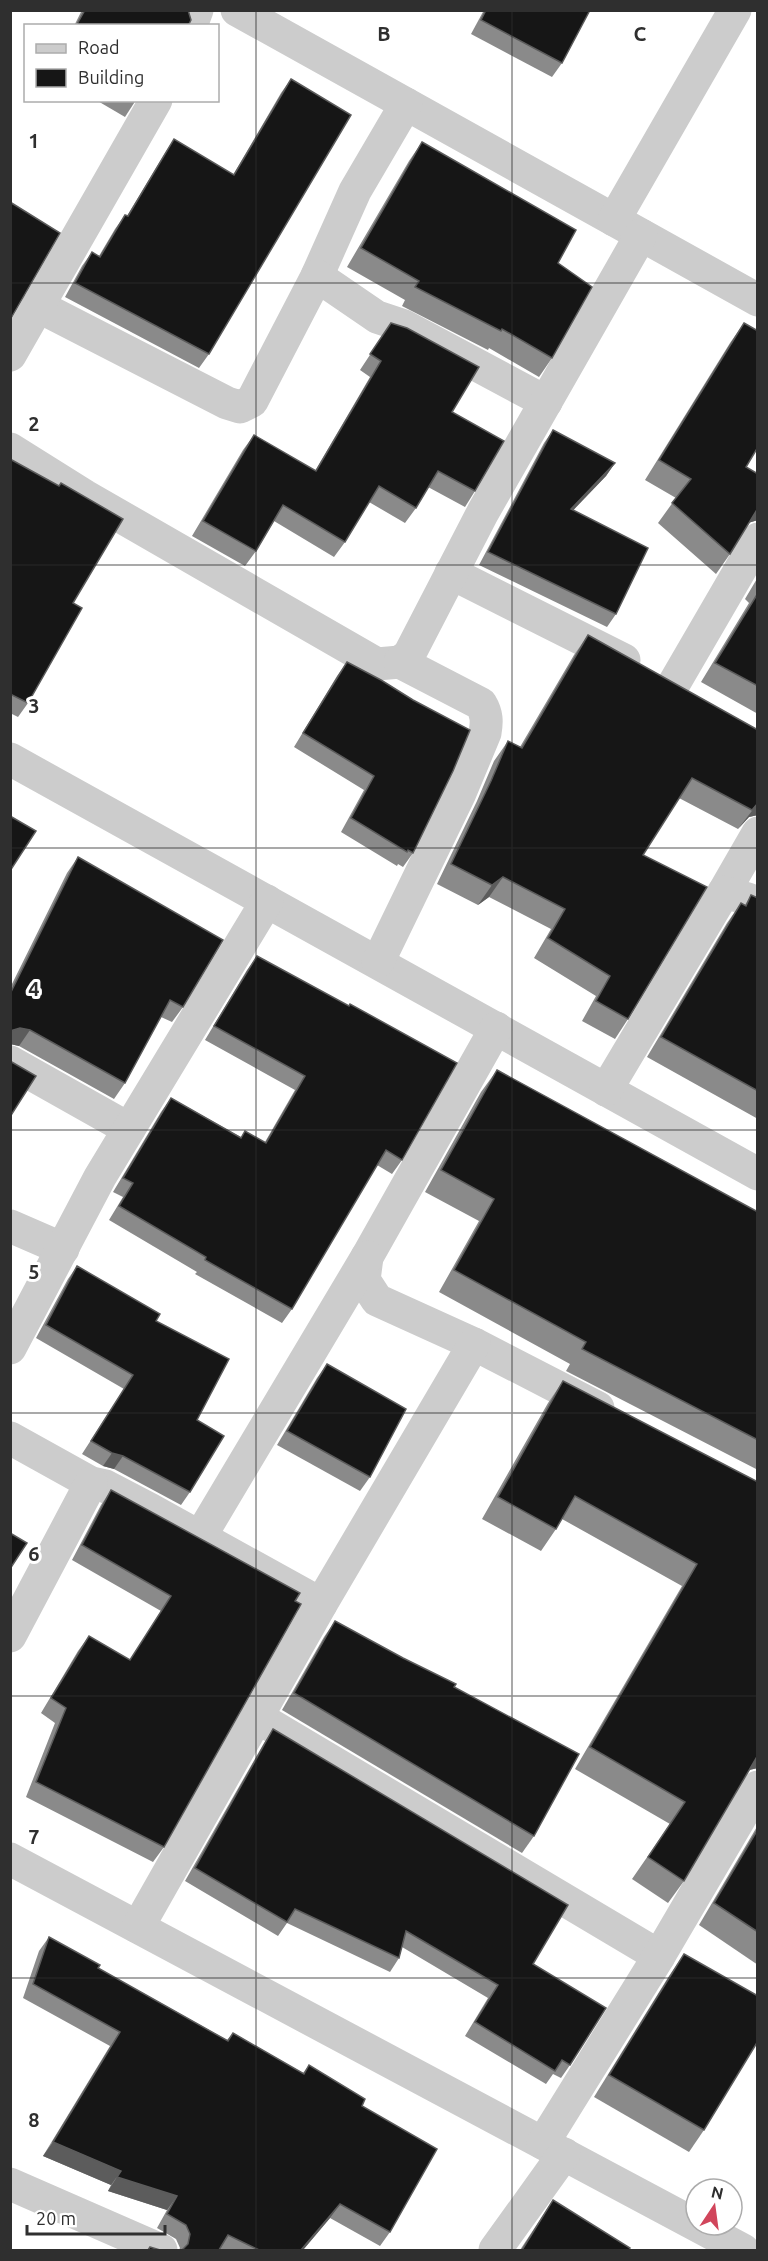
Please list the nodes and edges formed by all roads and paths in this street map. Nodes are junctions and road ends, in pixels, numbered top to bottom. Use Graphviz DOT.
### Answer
graph roads {
  1 [pos="197,10"];
  2 [pos="237,10"];
  3 [pos="735,10"];
  4 [pos="191,24"];
  5 [pos="155,102"];
  6 [pos="406,104"];
  7 [pos="627,228"];
  8 [pos="317,276"];
  9 [pos="758,300"];
  10 [pos="38,306"];
  11 [pos="10,355"];
  12 [pos="546,402"];
  13 [pos="10,449"];
  14 [pos="758,539"];
  15 [pos="451,573"];
  16 [pos="400,662"];
  17 [pos="672,687"];
  18 [pos="700,703"];
  19 [pos="10,759"];
  20 [pos="758,833"];
  21 [pos="724,892"];
  22 [pos="267,901"];
  23 [pos="758,905"];
  24 [pos="378,962"];
  25 [pos="496,1028"];
  26 [pos="10,1062"];
  27 [pos="606,1090"];
  28 [pos="129,1129"];
  29 [pos="758,1174"];
  30 [pos="10,1226"];
  31 [pos="63,1249"];
  32 [pos="367,1257"];
  33 [pos="474,1344"];
  34 [pos="10,1348"];
  35 [pos="621,1420"];
  36 [pos="10,1438"];
  37 [pos="91,1483"];
  38 [pos="200,1537"];
  39 [pos="321,1604"];
  40 [pos="10,1636"];
  41 [pos="257,1717"];
  42 [pos="758,1786"];
  43 [pos="16,1873"];
  44 [pos="138,1927"];
  45 [pos="659,1956"];
  46 [pos="554,2149"];
  47 [pos="10,2184"];
  48 [pos="161,2250"];
  49 [pos="495,2250"];
  50 [pos="743,2250"];
  1 -- 4 [label="street"];
  2 -- 6 [label="street"];
  3 -- 7 [label="street"];
  5 -- 10 [label="street"];
  6 -- 7 [label="street"];
  6 -- 8 [label="street"];
  7 -- 9 [label="street"];
  7 -- 12 [label="street"];
  8 -- 10 [label="street"];
  8 -- 12 [label="street"];
  10 -- 11 [label="street"];
  12 -- 15 [label="street"];
  13 -- 16 [label="street"];
  14 -- 17 [label="street"];
  15 -- 16 [label="street"];
  15 -- 17 [label="street"];
  16 -- 24 [label="street"];
  17 -- 18 [label="street"];
  19 -- 22 [label="street"];
  20 -- 21 [label="street"];
  21 -- 23 [label="street"];
  21 -- 27 [label="street"];
  22 -- 24 [label="street"];
  22 -- 28 [label="street"];
  24 -- 25 [label="street"];
  25 -- 27 [label="street"];
  25 -- 32 [label="street"];
  26 -- 28 [label="street"];
  27 -- 29 [label="street"];
  28 -- 31 [label="street"];
  30 -- 31 [label="street"];
  31 -- 34 [label="street"];
  32 -- 33 [label="street"];
  32 -- 38 [label="street"];
  33 -- 35 [label="street"];
  33 -- 39 [label="street"];
  36 -- 37 [label="street"];
  37 -- 38 [label="street"];
  37 -- 40 [label="street"];
  38 -- 39 [label="street"];
  39 -- 41 [label="street"];
  41 -- 44 [label="street"];
  41 -- 45 [label="street"];
  42 -- 45 [label="street"];
  43 -- 44 [label="street"];
  44 -- 46 [label="street"];
  45 -- 46 [label="street"];
  46 -- 49 [label="street"];
  46 -- 50 [label="street"];
  47 -- 48 [label="street"];
}
